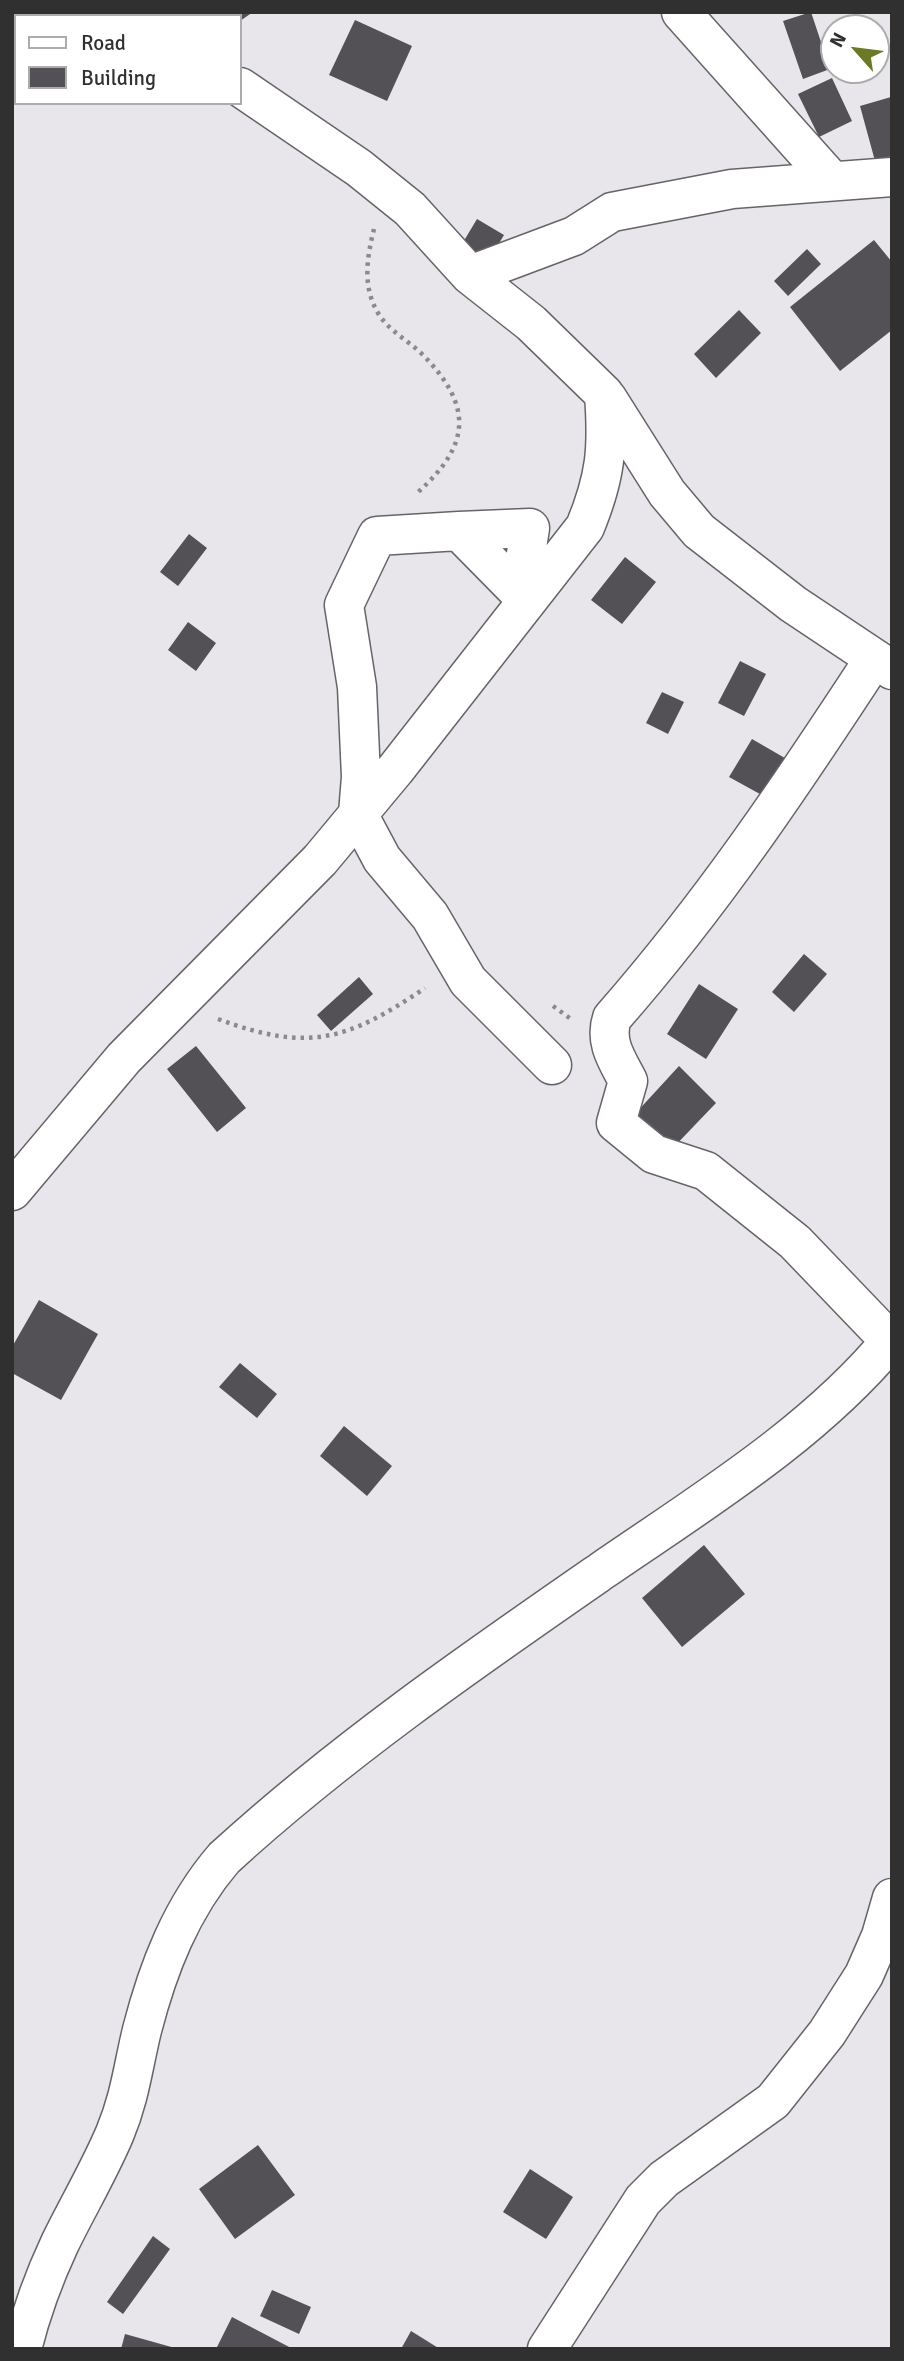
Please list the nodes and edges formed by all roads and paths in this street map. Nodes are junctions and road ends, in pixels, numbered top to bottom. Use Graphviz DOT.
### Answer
graph roads {
  1 [pos="681,12"];
  2 [pos="242,89"];
  3 [pos="892,177"];
  4 [pos="832,181"];
  5 [pos="470,275"];
  6 [pos="604,394"];
  7 [pos="459,531"];
  8 [pos="883,665"];
  9 [pos="358,814"];
  10 [pos="426,988"];
  11 [pos="547,1001"];
  12 [pos="176,1003"];
  13 [pos="610,1045"];
  14 [pos="552,1065"];
  15 [pos="12,1191"];
  16 [pos="891,1341"];
  17 [pos="892,1898"];
  18 [pos="22,2349"];
  19 [pos="547,2349"];
  1 -- 4 [label="street"];
  2 -- 5 [label="street"];
  3 -- 4 [label="street"];
  4 -- 5 [label="street"];
  5 -- 6 [label="street"];
  6 -- 8 [label="street"];
  6 -- 9 [label="street"];
  7 -- 9 [label="street"];
  8 -- 13 [label="street"];
  9 -- 12 [label="street"];
  9 -- 14 [label="street"];
  10 -- 12 [label="path"];
  11 -- 13 [label="path"];
  12 -- 15 [label="street"];
  13 -- 16 [label="street"];
  16 -- 18 [label="street"];
  17 -- 19 [label="street"];
}
